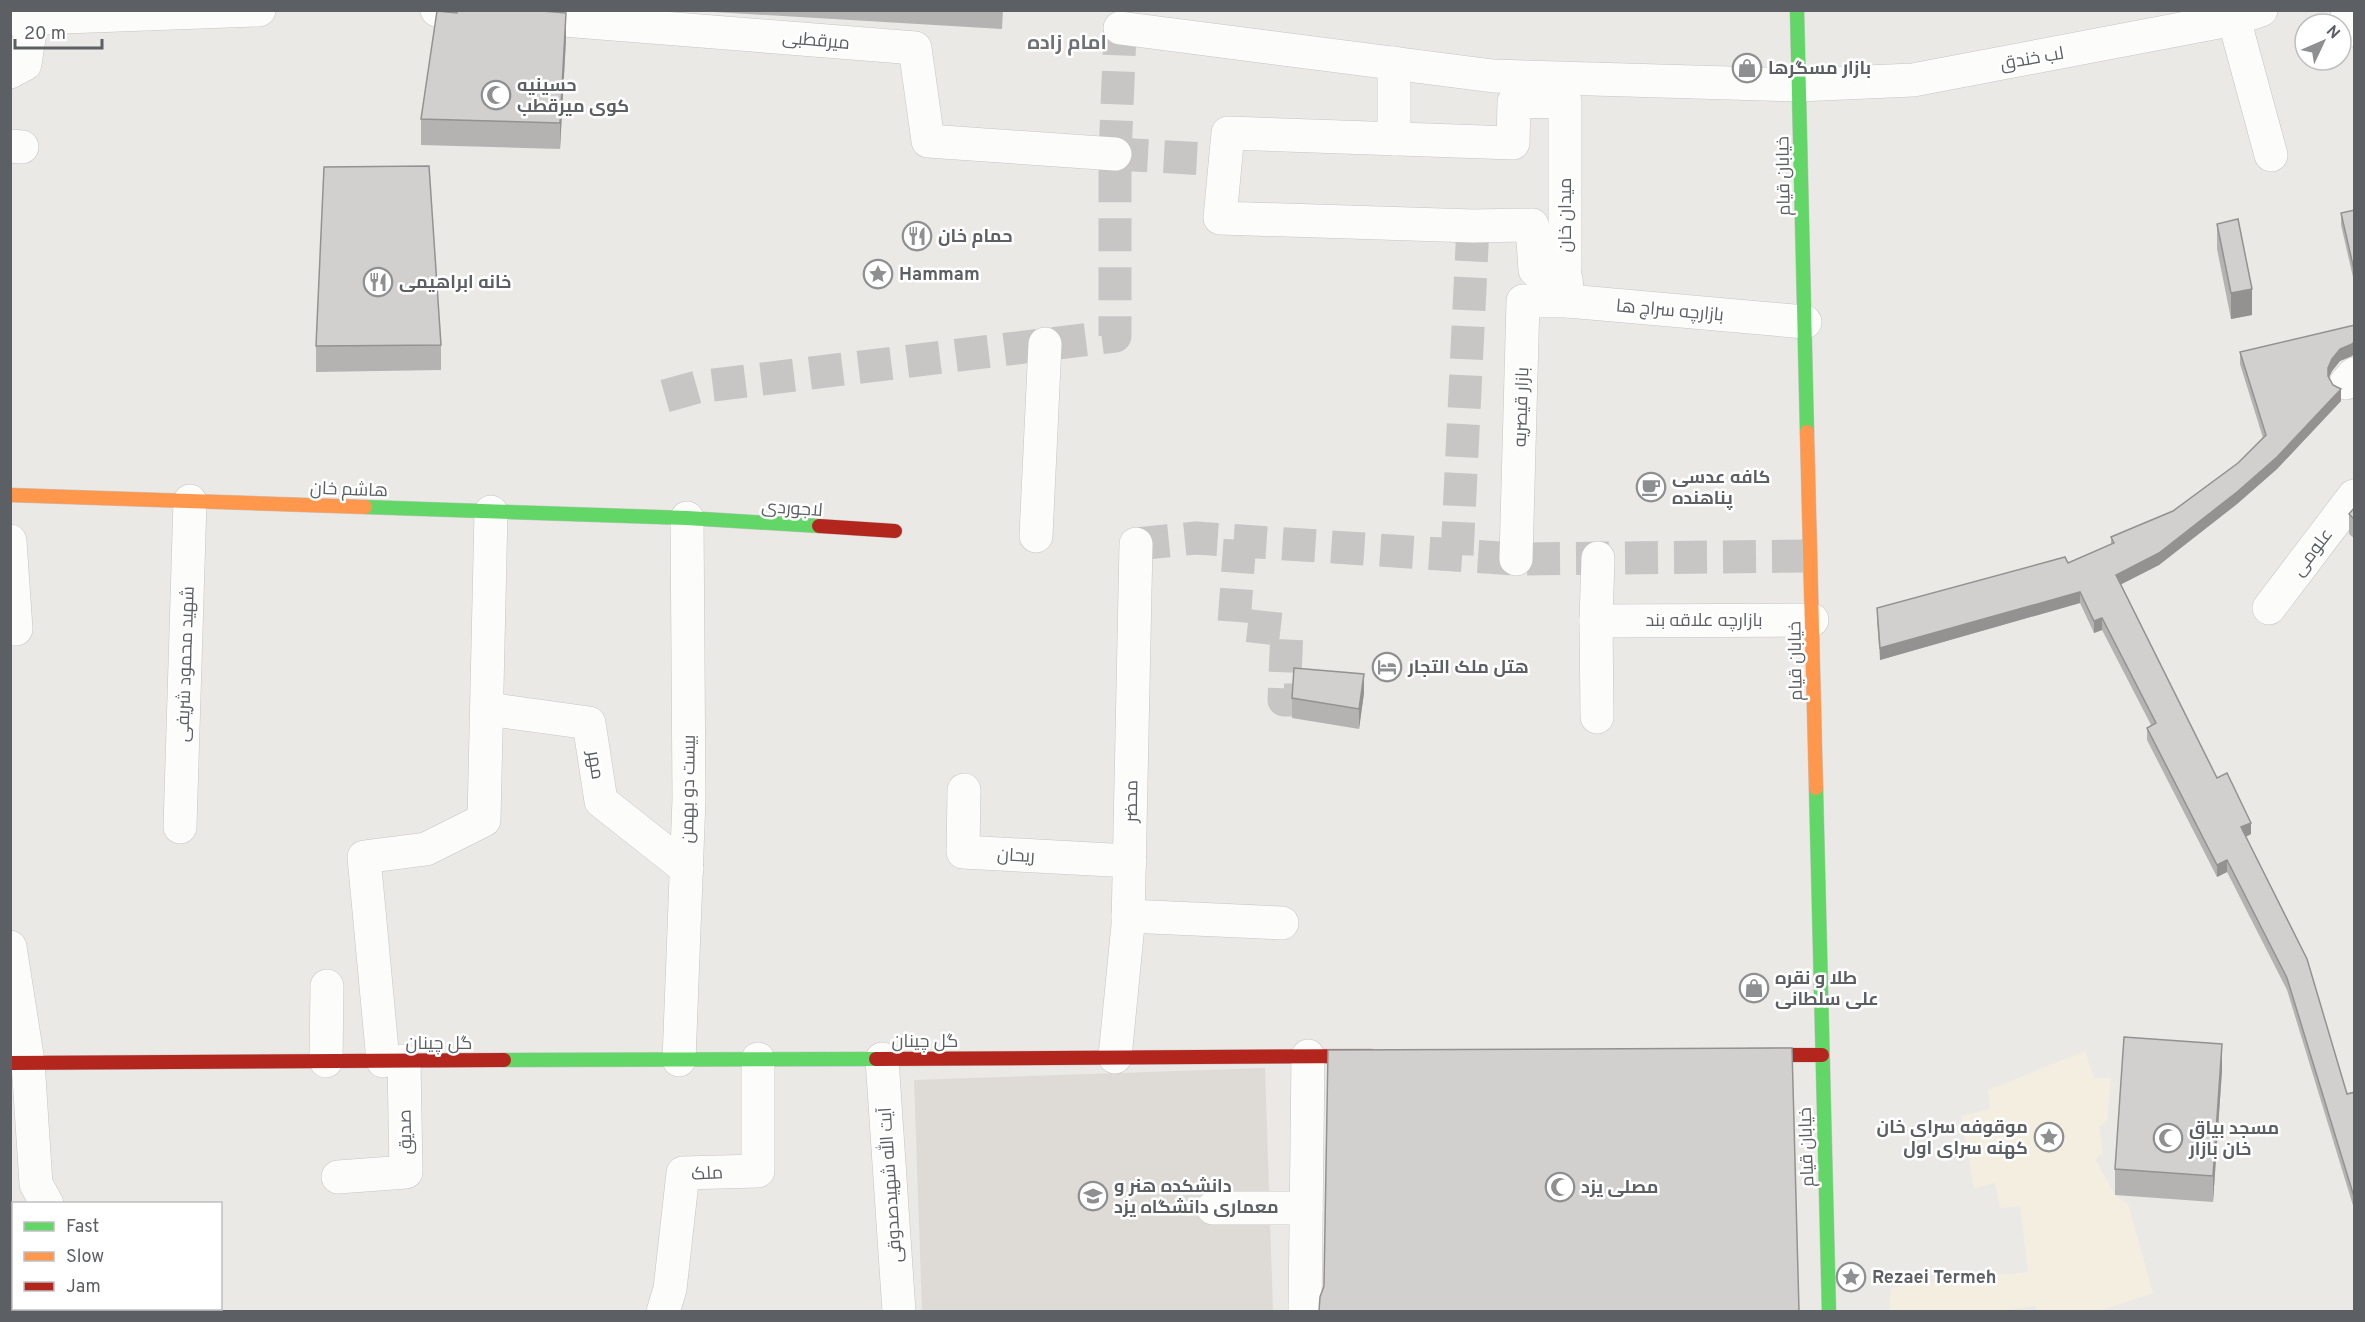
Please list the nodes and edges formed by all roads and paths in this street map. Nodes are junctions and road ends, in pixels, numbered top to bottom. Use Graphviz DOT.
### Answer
graph roads {
  1 [pos="259,10"];
  2 [pos="437,10"];
  3 [pos="1797,10"];
  4 [pos="2347,10"];
  5 [pos="148,12"];
  6 [pos="2248,15"];
  7 [pos="21,19"];
  8 [pos="1120,28"];
  9 [pos="2355,30"];
  10 [pos="1395,63"];
  11 [pos="10,72"];
  12 [pos="1799,85"];
  13 [pos="1557,90"];
  14 [pos="1394,139"];
  15 [pos="1115,154"];
  16 [pos="2271,155"];
  17 [pos="1565,268"];
  18 [pos="1568,301"];
  19 [pos="1804,322"];
  20 [pos="1046,344"];
  21 [pos="10,495"];
  22 [pos="2355,496"];
  23 [pos="190,501"];
  24 [pos="491,512"];
  25 [pos="687,518"];
  26 [pos="895,531"];
  27 [pos="1036,536"];
  28 [pos="10,541"];
  29 [pos="1136,544"];
  30 [pos="1598,558"];
  31 [pos="1516,559"];
  32 [pos="2269,608"];
  33 [pos="1812,620"];
  34 [pos="1596,621"];
  35 [pos="16,629"];
  36 [pos="487,709"];
  37 [pos="1597,717"];
  38 [pos="964,790"];
  39 [pos="180,827"];
  40 [pos="1130,861"];
  41 [pos="687,869"];
  42 [pos="1128,916"];
  43 [pos="1282,923"];
  44 [pos="10,947"];
  45 [pos="327,986"];
  46 [pos="1822,1054"];
  47 [pos="1739,1055"];
  48 [pos="1308,1056"];
  49 [pos="1390,1056"];
  50 [pos="1115,1057"];
  51 [pos="679,1059"];
  52 [pos="758,1059"];
  53 [pos="882,1059"];
  54 [pos="326,1061"];
  55 [pos="393,1061"];
  56 [pos="19,1063"];
  57 [pos="338,1177"];
  58 [pos="46,1202"];
  59 [pos="1213,1208"];
  60 [pos="1306,1208"];
  61 [pos="663,1311"];
  62 [pos="899,1311"];
  63 [pos="1305,1311"];
  64 [pos="1828,1311"];
  1 -- 5 [label="street"];
  2 -- 15 [label="street, میرقطبی"];
  3 -- 12 [label="street, خیابان قیام"];
  4 -- 9 [label="street"];
  5 -- 7 [label="street"];
  6 -- 12 [label="street, لب خندق"];
  6 -- 16 [label="street"];
  7 -- 11 [label="street"];
  8 -- 10 [label="street"];
  10 -- 13 [label="street"];
  10 -- 14 [label="street"];
  12 -- 13 [label="street, لب خندق"];
  12 -- 19 [label="street, خیابان قیام"];
  13 -- 14 [label="street, میدان خان"];
  13 -- 17 [label="street, میدان خان"];
  14 -- 17 [label="street, میدان خان"];
  17 -- 18 [label="street"];
  18 -- 19 [label="street, بازارچه سراچ ها"];
  18 -- 31 [label="street, بازار قیصریه"];
  19 -- 33 [label="street, خیابان قیام"];
  20 -- 27 [label="street"];
  21 -- 23 [label="street, هاشم خان"];
  22 -- 32 [label="street, علومی"];
  23 -- 24 [label="street, هاشم خان"];
  23 -- 39 [label="street, شهید محمود شریفی"];
  24 -- 25 [label="street, هاشم خان"];
  24 -- 36 [label="street"];
  25 -- 26 [label="street, لاجوردی"];
  25 -- 41 [label="street, بیست دو بهمن"];
  28 -- 35 [label="street"];
  29 -- 40 [label="street, محضر"];
  30 -- 34 [label="street"];
  33 -- 34 [label="street, بازارچه علاقه بند"];
  33 -- 46 [label="street, خیابان قیام"];
  34 -- 37 [label="street"];
  36 -- 41 [label="street, مهر"];
  36 -- 55 [label="street"];
  38 -- 40 [label="street, ریحان"];
  40 -- 42 [label="street, محضر"];
  41 -- 51 [label="street, بیست دو بهمن"];
  42 -- 43 [label="street"];
  42 -- 50 [label="street, محضر"];
  44 -- 56 [label="street"];
  45 -- 54 [label="street"];
  46 -- 47 [label="street"];
  46 -- 64 [label="street, خیابان قیام"];
  48 -- 49 [label="street, گل چینان"];
  48 -- 50 [label="street, گل چینان"];
  48 -- 60 [label="street"];
  50 -- 53 [label="street, گل چینان"];
  51 -- 52 [label="street, گل چینان"];
  51 -- 55 [label="street, گل چینان"];
  52 -- 53 [label="street, گل چینان"];
  52 -- 61 [label="street, ملک"];
  53 -- 62 [label="street, آیت الله شهیدصدوقی"];
  54 -- 55 [label="street, گل چینان"];
  54 -- 56 [label="street, گل چینان"];
  55 -- 57 [label="street, صدیق"];
  56 -- 58 [label="street"];
  59 -- 60 [label="street"];
  60 -- 63 [label="street"];
}
